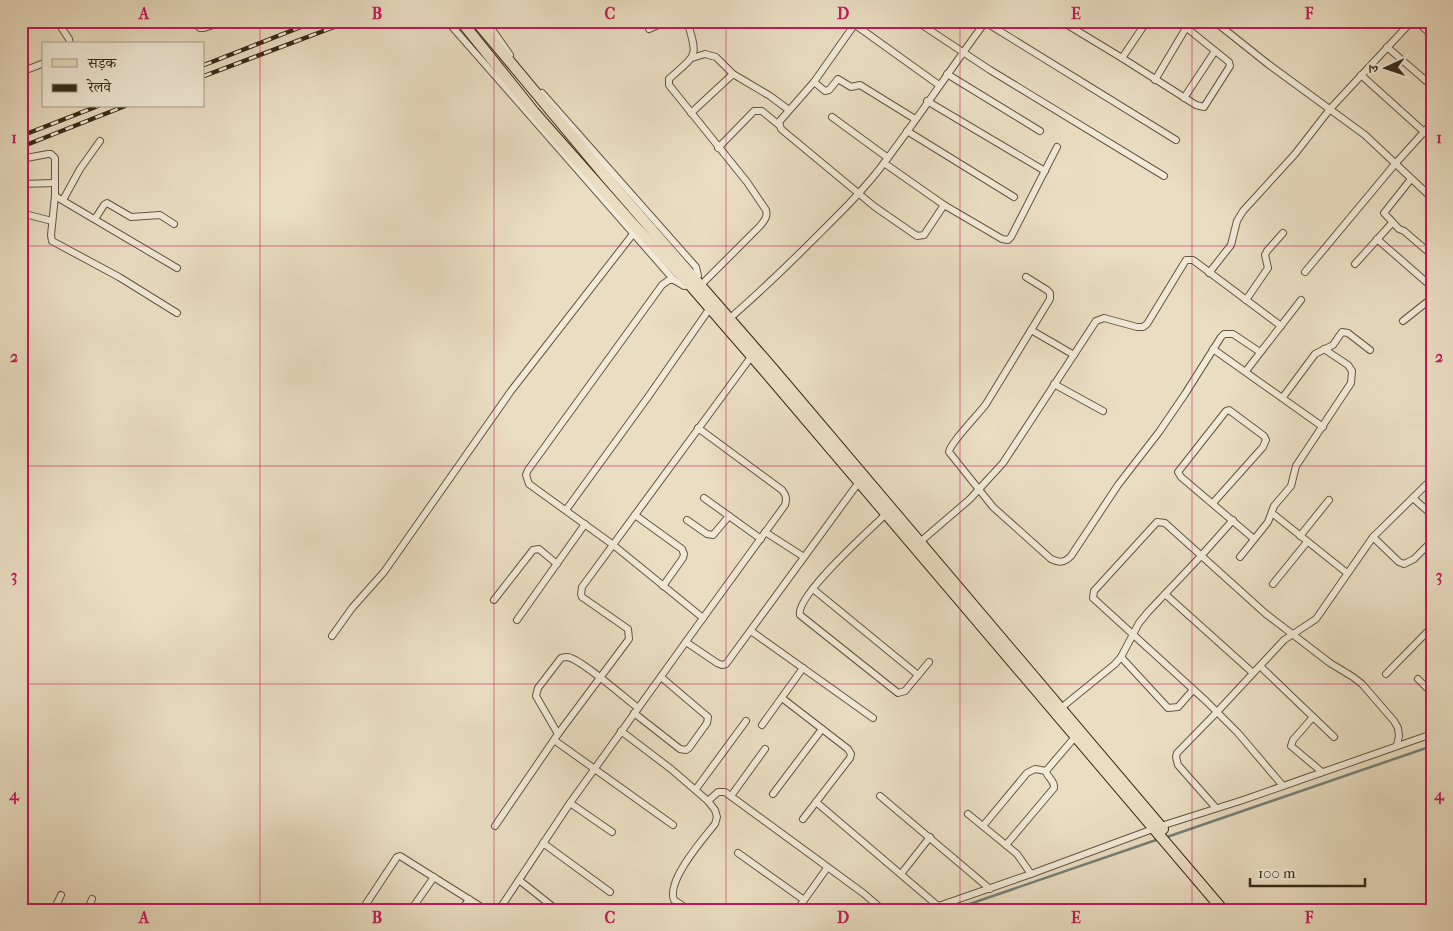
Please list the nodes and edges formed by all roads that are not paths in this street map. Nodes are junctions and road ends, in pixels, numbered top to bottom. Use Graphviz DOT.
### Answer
graph roads {
  1 [pos="26,21"];
  2 [pos="57,21"];
  3 [pos="192,21"];
  4 [pos="226,21"];
  5 [pos="461,21"];
  6 [pos="476,21"];
  7 [pos="487,21"];
  8 [pos="667,21"];
  9 [pos="687,21"];
  10 [pos="916,21"];
  11 [pos="986,21"];
  12 [pos="1061,21"];
  13 [pos="1147,21"];
  14 [pos="1178,21"];
  15 [pos="1214,21"];
  16 [pos="1414,21"];
  17 [pos="448,22"];
  18 [pos="856,23"];
  19 [pos="649,28"];
  20 [pos="1186,28"];
  21 [pos="21,31"];
  22 [pos="1432,35"];
  23 [pos="70,42"];
  24 [pos="1387,47"];
  25 [pos="1214,51"];
  26 [pos="962,52"];
  27 [pos="692,58"];
  28 [pos="1122,58"];
  29 [pos="42,63"];
  30 [pos="21,72"];
  31 [pos="733,74"];
  32 [pos="946,74"];
  33 [pos="1361,75"];
  34 [pos="1155,80"];
  35 [pos="814,82"];
  36 [pos="939,85"];
  37 [pos="1432,86"];
  38 [pos="1184,98"];
  39 [pos="927,101"];
  40 [pos="1330,109"];
  41 [pos="789,110"];
  42 [pos="691,113"];
  43 [pos="832,117"];
  44 [pos="915,119"];
  45 [pos="1432,124"];
  46 [pos="779,125"];
  47 [pos="1040,131"];
  48 [pos="1424,131"];
  49 [pos="907,132"];
  50 [pos="1432,138"];
  51 [pos="1176,140"];
  52 [pos="100,141"];
  53 [pos="1057,147"];
  54 [pos="718,148"];
  55 [pos="21,159"];
  56 [pos="886,161"];
  57 [pos="1395,164"];
  58 [pos="1044,171"];
  59 [pos="1164,176"];
  60 [pos="1411,179"];
  61 [pos="56,182"];
  62 [pos="21,184"];
  63 [pos="858,193"];
  64 [pos="55,196"];
  65 [pos="1014,197"];
  66 [pos="1432,198"];
  67 [pos="62,200"];
  68 [pos="944,205"];
  69 [pos="21,213"];
  70 [pos="95,219"];
  71 [pos="52,221"];
  72 [pos="1392,223"];
  73 [pos="174,224"];
  74 [pos="1283,232"];
  75 [pos="633,234"];
  76 [pos="1377,239"];
  77 [pos="1432,255"];
  78 [pos="1355,264"];
  79 [pos="177,268"];
  80 [pos="1305,272"];
  81 [pos="1209,273"];
  82 [pos="1026,277"];
  83 [pos="674,280"];
  84 [pos="692,281"];
  85 [pos="1432,287"];
  86 [pos="1432,298"];
  87 [pos="1246,300"];
  88 [pos="1301,300"];
  89 [pos="710,308"];
  90 [pos="177,314"];
  91 [pos="730,319"];
  92 [pos="1403,321"];
  93 [pos="1281,326"];
  94 [pos="1031,330"];
  95 [pos="1213,349"];
  96 [pos="1324,350"];
  97 [pos="1370,350"];
  98 [pos="1260,352"];
  99 [pos="1074,355"];
  100 [pos="751,357"];
  101 [pos="1246,371"];
  102 [pos="1054,384"];
  103 [pos="1283,397"];
  104 [pos="1103,411"];
  105 [pos="1323,427"];
  106 [pos="698,428"];
  107 [pos="1432,479"];
  108 [pos="860,482"];
  109 [pos="978,491"];
  110 [pos="704,498"];
  111 [pos="1413,498"];
  112 [pos="1329,500"];
  113 [pos="1213,503"];
  114 [pos="566,510"];
  115 [pos="886,514"];
  116 [pos="1272,514"];
  117 [pos="636,515"];
  118 [pos="1432,515"];
  119 [pos="729,516"];
  120 [pos="687,520"];
  121 [pos="1233,520"];
  122 [pos="586,524"];
  123 [pos="766,532"];
  124 [pos="1300,536"];
  125 [pos="1373,537"];
  126 [pos="1254,538"];
  127 [pos="761,539"];
  128 [pos="1432,541"];
  129 [pos="920,542"];
  130 [pos="1307,542"];
  131 [pos="612,544"];
  132 [pos="1201,556"];
  133 [pos="804,557"];
  134 [pos="1240,557"];
  135 [pos="557,564"];
  136 [pos="1347,573"];
  137 [pos="1273,584"];
  138 [pos="663,586"];
  139 [pos="813,589"];
  140 [pos="1165,594"];
  141 [pos="494,600"];
  142 [pos="703,618"];
  143 [pos="516,620"];
  144 [pos="1432,627"];
  145 [pos="750,631"];
  146 [pos="1292,634"];
  147 [pos="1132,635"];
  148 [pos="332,636"];
  149 [pos="686,642"];
  150 [pos="1121,657"];
  151 [pos="929,662"];
  152 [pos="1260,666"];
  153 [pos="803,668"];
  154 [pos="1253,673"];
  155 [pos="1386,674"];
  156 [pos="918,675"];
  157 [pos="661,677"];
  158 [pos="600,678"];
  159 [pos="1418,678"];
  160 [pos="1192,690"];
  161 [pos="1432,693"];
  162 [pos="782,698"];
  163 [pos="1061,708"];
  164 [pos="636,711"];
  165 [pos="1217,712"];
  166 [pos="1314,717"];
  167 [pos="873,718"];
  168 [pos="746,721"];
  169 [pos="762,725"];
  170 [pos="822,729"];
  171 [pos="621,731"];
  172 [pos="1432,734"];
  173 [pos="556,737"];
  174 [pos="1076,737"];
  175 [pos="1334,737"];
  176 [pos="1397,745"];
  177 [pos="765,749"];
  178 [pos="594,768"];
  179 [pos="1046,771"];
  180 [pos="1322,772"];
  181 [pos="1283,786"];
  182 [pos="696,789"];
  183 [pos="773,794"];
  184 [pos="731,796"];
  185 [pos="880,796"];
  186 [pos="708,801"];
  187 [pos="816,802"];
  188 [pos="570,803"];
  189 [pos="1216,808"];
  190 [pos="968,814"];
  191 [pos="803,819"];
  192 [pos="673,825"];
  193 [pos="495,826"];
  194 [pos="983,826"];
  195 [pos="612,832"];
  196 [pos="1162,833"];
  197 [pos="930,837"];
  198 [pos="543,843"];
  199 [pos="1006,845"];
  200 [pos="738,853"];
  201 [pos="827,868"];
  202 [pos="901,874"];
  203 [pos="1032,874"];
  204 [pos="434,877"];
  205 [pos="519,880"];
  206 [pos="990,889"];
  207 [pos="610,892"];
  208 [pos="61,895"];
  209 [pos="92,899"];
  210 [pos="469,899"];
  211 [pos="804,900"];
  212 [pos="938,906"];
  213 [pos="54,910"];
  214 [pos="88,910"];
  215 [pos="362,910"];
  216 [pos="411,910"];
  217 [pos="462,910"];
  218 [pos="486,910"];
  219 [pos="499,910"];
  220 [pos="557,910"];
  221 [pos="689,910"];
  222 [pos="798,910"];
  223 [pos="883,910"];
  224 [pos="927,910"];
  225 [pos="1223,910"];
  226 [pos="1232,910"];
  1 -- 21 [label="street"];
  2 -- 23 [label="street"];
  3 -- 4 [label="street"];
  5 -- 84 [label="main road"];
  6 -- 84 [label="main road"];
  7 -- 84 [label="street"];
  8 -- 19 [label="street"];
  9 -- 27 [label="street"];
  10 -- 26 [label="street"];
  11 -- 26 [label="street"];
  11 -- 51 [label="street"];
  12 -- 28 [label="street"];
  13 -- 28 [label="street"];
  14 -- 20 [label="street"];
  15 -- 40 [label="street"];
  16 -- 22 [label="street"];
  16 -- 24 [label="street"];
  17 -- 75 [label="street"];
  18 -- 35 [label="street"];
  18 -- 36 [label="street"];
  20 -- 25 [label="street"];
  20 -- 34 [label="street"];
  24 -- 33 [label="street"];
  24 -- 37 [label="street"];
  25 -- 38 [label="street"];
  25 -- 38 [label="street"];
  26 -- 32 [label="street"];
  26 -- 59 [label="street"];
  27 -- 31 [label="street"];
  27 -- 42 [label="street"];
  28 -- 34 [label="street"];
  29 -- 30 [label="street"];
  31 -- 41 [label="street"];
  31 -- 42 [label="street"];
  32 -- 36 [label="street"];
  32 -- 47 [label="street"];
  33 -- 40 [label="street"];
  33 -- 48 [label="street"];
  34 -- 38 [label="street"];
  35 -- 41 [label="street"];
  35 -- 44 [label="street"];
  36 -- 39 [label="street"];
  39 -- 44 [label="street"];
  39 -- 58 [label="street"];
  40 -- 57 [label="street"];
  40 -- 81 [label="street"];
  41 -- 46 [label="street"];
  42 -- 54 [label="street"];
  43 -- 56 [label="street"];
  44 -- 49 [label="street"];
  45 -- 48 [label="street"];
  46 -- 54 [label="street"];
  46 -- 63 [label="street"];
  48 -- 50 [label="street"];
  48 -- 57 [label="street"];
  49 -- 56 [label="street"];
  49 -- 65 [label="street"];
  52 -- 67 [label="street"];
  53 -- 58 [label="street"];
  54 -- 84 [label="street"];
  55 -- 61 [label="street"];
  56 -- 63 [label="street"];
  56 -- 68 [label="street"];
  57 -- 60 [label="street"];
  57 -- 80 [label="street"];
  58 -- 68 [label="street"];
  60 -- 66 [label="street"];
  60 -- 72 [label="street"];
  61 -- 62 [label="street"];
  61 -- 64 [label="street"];
  63 -- 68 [label="street"];
  63 -- 91 [label="street"];
  64 -- 67 [label="street"];
  64 -- 71 [label="street"];
  67 -- 70 [label="street"];
  69 -- 71 [label="street"];
  70 -- 73 [label="street"];
  70 -- 79 [label="street"];
  71 -- 90 [label="street"];
  72 -- 76 [label="street"];
  72 -- 77 [label="street"];
  74 -- 87 [label="street"];
  75 -- 83 [label="street"];
  75 -- 148 [label="street"];
  76 -- 78 [label="street"];
  76 -- 85 [label="street"];
  81 -- 87 [label="street"];
  81 -- 99 [label="street"];
  82 -- 94 [label="street"];
  83 -- 84 [label="street"];
  83 -- 114 [label="street"];
  84 -- 89 [label="main road"];
  84 -- 91 [label="main road"];
  86 -- 92 [label="street"];
  87 -- 93 [label="street"];
  88 -- 93 [label="street"];
  89 -- 100 [label="main road"];
  89 -- 114 [label="street"];
  91 -- 129 [label="main road"];
  93 -- 98 [label="street"];
  94 -- 99 [label="street"];
  94 -- 109 [label="street"];
  95 -- 98 [label="street"];
  95 -- 101 [label="street"];
  95 -- 109 [label="street"];
  96 -- 97 [label="street"];
  96 -- 103 [label="street"];
  96 -- 105 [label="street"];
  98 -- 101 [label="street"];
  99 -- 102 [label="street"];
  100 -- 106 [label="street"];
  100 -- 108 [label="main road"];
  101 -- 103 [label="street"];
  102 -- 104 [label="street"];
  102 -- 109 [label="street"];
  103 -- 105 [label="street"];
  105 -- 116 [label="street"];
  106 -- 117 [label="street"];
  106 -- 123 [label="street"];
  107 -- 111 [label="street"];
  108 -- 115 [label="main road"];
  108 -- 133 [label="street"];
  109 -- 129 [label="street"];
  110 -- 119 [label="street"];
  111 -- 118 [label="street"];
  111 -- 125 [label="street"];
  112 -- 124 [label="street"];
  113 -- 113 [label="street"];
  113 -- 121 [label="street"];
  114 -- 122 [label="street"];
  115 -- 139 [label="street"];
  115 -- 174 [label="main road"];
  116 -- 124 [label="street"];
  116 -- 126 [label="street"];
  117 -- 131 [label="street"];
  117 -- 138 [label="street"];
  119 -- 120 [label="street"];
  119 -- 127 [label="street"];
  121 -- 126 [label="street"];
  121 -- 132 [label="street"];
  122 -- 131 [label="street"];
  122 -- 135 [label="street"];
  123 -- 127 [label="street"];
  123 -- 133 [label="street"];
  124 -- 130 [label="street"];
  125 -- 128 [label="street"];
  125 -- 136 [label="street"];
  126 -- 134 [label="street"];
  127 -- 142 [label="street"];
  129 -- 163 [label="main road"];
  130 -- 136 [label="street"];
  130 -- 137 [label="street"];
  131 -- 138 [label="street"];
  131 -- 158 [label="street"];
  132 -- 140 [label="street"];
  132 -- 146 [label="street"];
  132 -- 147 [label="street"];
  133 -- 145 [label="street"];
  135 -- 141 [label="street"];
  135 -- 143 [label="street"];
  136 -- 146 [label="street"];
  138 -- 142 [label="street"];
  139 -- 156 [label="street"];
  139 -- 156 [label="street"];
  140 -- 147 [label="street"];
  140 -- 154 [label="street"];
  142 -- 149 [label="street"];
  144 -- 155 [label="street"];
  145 -- 149 [label="street"];
  145 -- 153 [label="street"];
  146 -- 152 [label="street"];
  146 -- 176 [label="street"];
  147 -- 150 [label="street"];
  147 -- 160 [label="street"];
  149 -- 157 [label="street"];
  150 -- 160 [label="street"];
  150 -- 163 [label="street"];
  151 -- 156 [label="street"];
  152 -- 154 [label="street"];
  152 -- 166 [label="street"];
  153 -- 162 [label="street"];
  153 -- 167 [label="street"];
  154 -- 165 [label="street"];
  157 -- 164 [label="street"];
  157 -- 164 [label="street"];
  158 -- 164 [label="street"];
  158 -- 173 [label="street"];
  158 -- 173 [label="street"];
  159 -- 161 [label="street"];
  160 -- 165 [label="street"];
  162 -- 169 [label="street"];
  162 -- 170 [label="street"];
  163 -- 196 [label="main road"];
  164 -- 171 [label="street"];
  165 -- 181 [label="street"];
  165 -- 189 [label="street"];
  166 -- 175 [label="street"];
  166 -- 180 [label="street"];
  168 -- 182 [label="street"];
  170 -- 183 [label="street"];
  170 -- 187 [label="street"];
  171 -- 178 [label="street"];
  171 -- 182 [label="street"];
  172 -- 176 [label="street"];
  173 -- 178 [label="street"];
  173 -- 193 [label="street"];
  174 -- 179 [label="street"];
  174 -- 196 [label="main road"];
  176 -- 180 [label="street"];
  177 -- 184 [label="street"];
  178 -- 188 [label="street"];
  178 -- 192 [label="street"];
  179 -- 194 [label="street"];
  179 -- 199 [label="street"];
  180 -- 181 [label="street"];
  181 -- 189 [label="street"];
  182 -- 186 [label="street"];
  184 -- 186 [label="street"];
  184 -- 201 [label="street"];
  185 -- 197 [label="street"];
  186 -- 221 [label="street"];
  187 -- 191 [label="street"];
  187 -- 202 [label="street"];
  188 -- 195 [label="street"];
  188 -- 198 [label="street"];
  189 -- 196 [label="street"];
  190 -- 194 [label="street"];
  194 -- 199 [label="street"];
  196 -- 203 [label="street"];
  196 -- 225 [label="main road"];
  196 -- 226 [label="main road"];
  197 -- 202 [label="street"];
  197 -- 206 [label="street"];
  198 -- 205 [label="street"];
  198 -- 207 [label="street"];
  199 -- 203 [label="street"];
  200 -- 211 [label="street"];
  201 -- 211 [label="street"];
  201 -- 223 [label="street"];
  202 -- 212 [label="street"];
  203 -- 206 [label="street"];
  204 -- 210 [label="street"];
  204 -- 215 [label="street"];
  204 -- 216 [label="street"];
  205 -- 219 [label="street"];
  205 -- 220 [label="street"];
  206 -- 212 [label="street"];
  208 -- 213 [label="street"];
  209 -- 214 [label="street"];
  210 -- 217 [label="street"];
  210 -- 218 [label="street"];
  211 -- 222 [label="street"];
  212 -- 224 [label="street"];
}
